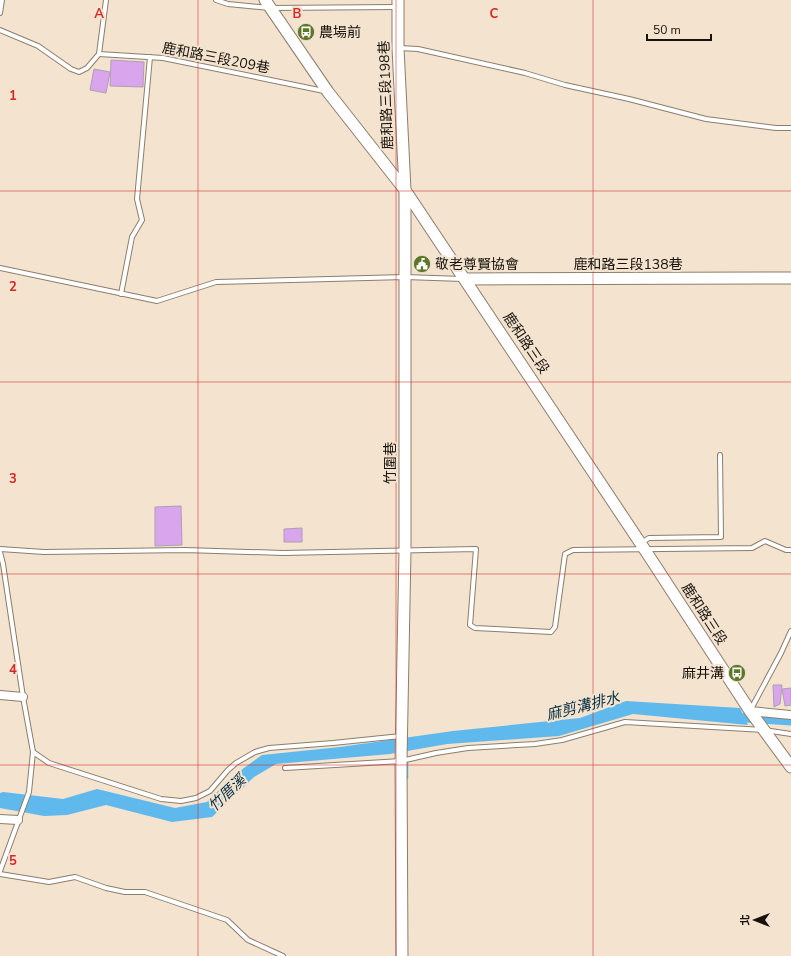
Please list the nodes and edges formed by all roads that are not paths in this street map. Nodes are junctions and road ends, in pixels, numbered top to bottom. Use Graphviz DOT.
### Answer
graph roads {
  1 [pos="2,0"];
  2 [pos="106,0"];
  3 [pos="216,0"];
  4 [pos="268,4"];
  5 [pos="398,4"];
  6 [pos="0,13"];
  7 [pos="0,30"];
  8 [pos="398,48"];
  9 [pos="99,54"];
  10 [pos="150,57"];
  11 [pos="328,92"];
  12 [pos="791,128"];
  13 [pos="405,190"];
  14 [pos="0,268"];
  15 [pos="405,277"];
  16 [pos="791,278"];
  17 [pos="465,279"];
  18 [pos="121,294"];
  19 [pos="720,456"];
  20 [pos="643,546"];
  21 [pos="0,549"];
  22 [pos="405,550"];
  23 [pos="791,550"];
  24 [pos="0,552"];
  25 [pos="2,565"];
  26 [pos="791,631"];
  27 [pos="0,695"];
  28 [pos="23,697"];
  29 [pos="750,712"];
  30 [pos="791,715"];
  31 [pos="764,730"];
  32 [pos="791,734"];
  33 [pos="402,736"];
  34 [pos="33,752"];
  35 [pos="401,761"];
  36 [pos="791,767"];
  37 [pos="285,768"];
  38 [pos="0,820"];
  39 [pos="18,820"];
  40 [pos="0,873"];
  41 [pos="283,956"];
  42 [pos="402,956"];
  1 -- 6 [label="lane"];
  2 -- 9 [label="lane"];
  3 -- 4 [label="lane"];
  4 -- 5 [label="lane"];
  4 -- 11 [label="street, 鹿和路三段"];
  5 -- 8 [label="street, 鹿和路三段198巷"];
  7 -- 9 [label="lane"];
  8 -- 12 [label="lane"];
  8 -- 13 [label="street, 鹿和路三段198巷"];
  9 -- 10 [label="lane, 鹿和路三段209巷"];
  10 -- 11 [label="lane, 鹿和路三段209巷"];
  10 -- 18 [label="lane"];
  11 -- 13 [label="street, 鹿和路三段"];
  13 -- 15 [label="street, 竹圍巷"];
  13 -- 17 [label="street, 鹿和路三段"];
  14 -- 18 [label="lane"];
  15 -- 17 [label="lane"];
  15 -- 18 [label="lane"];
  15 -- 22 [label="street, 竹圍巷"];
  16 -- 17 [label="street, 鹿和路三段138巷"];
  17 -- 20 [label="street, 鹿和路三段"];
  19 -- 20 [label="lane"];
  20 -- 22 [label="lane"];
  20 -- 23 [label="lane"];
  20 -- 29 [label="street, 鹿和路三段"];
  21 -- 22 [label="lane"];
  22 -- 33 [label="street, 竹圍巷"];
  24 -- 25 [label="lane"];
  25 -- 28 [label="lane"];
  26 -- 29 [label="lane"];
  27 -- 28 [label="street"];
  28 -- 34 [label="lane"];
  29 -- 30 [label="street"];
  29 -- 31 [label="street, 鹿和路三段"];
  31 -- 32 [label="lane"];
  31 -- 35 [label="lane"];
  31 -- 36 [label="street, 鹿和路三段"];
  33 -- 34 [label="lane"];
  33 -- 35 [label="street, 竹圍巷"];
  34 -- 39 [label="lane"];
  35 -- 37 [label="lane"];
  35 -- 42 [label="street, 竹圍巷"];
  38 -- 39 [label="street"];
  39 -- 40 [label="lane"];
  40 -- 41 [label="lane"];
}
